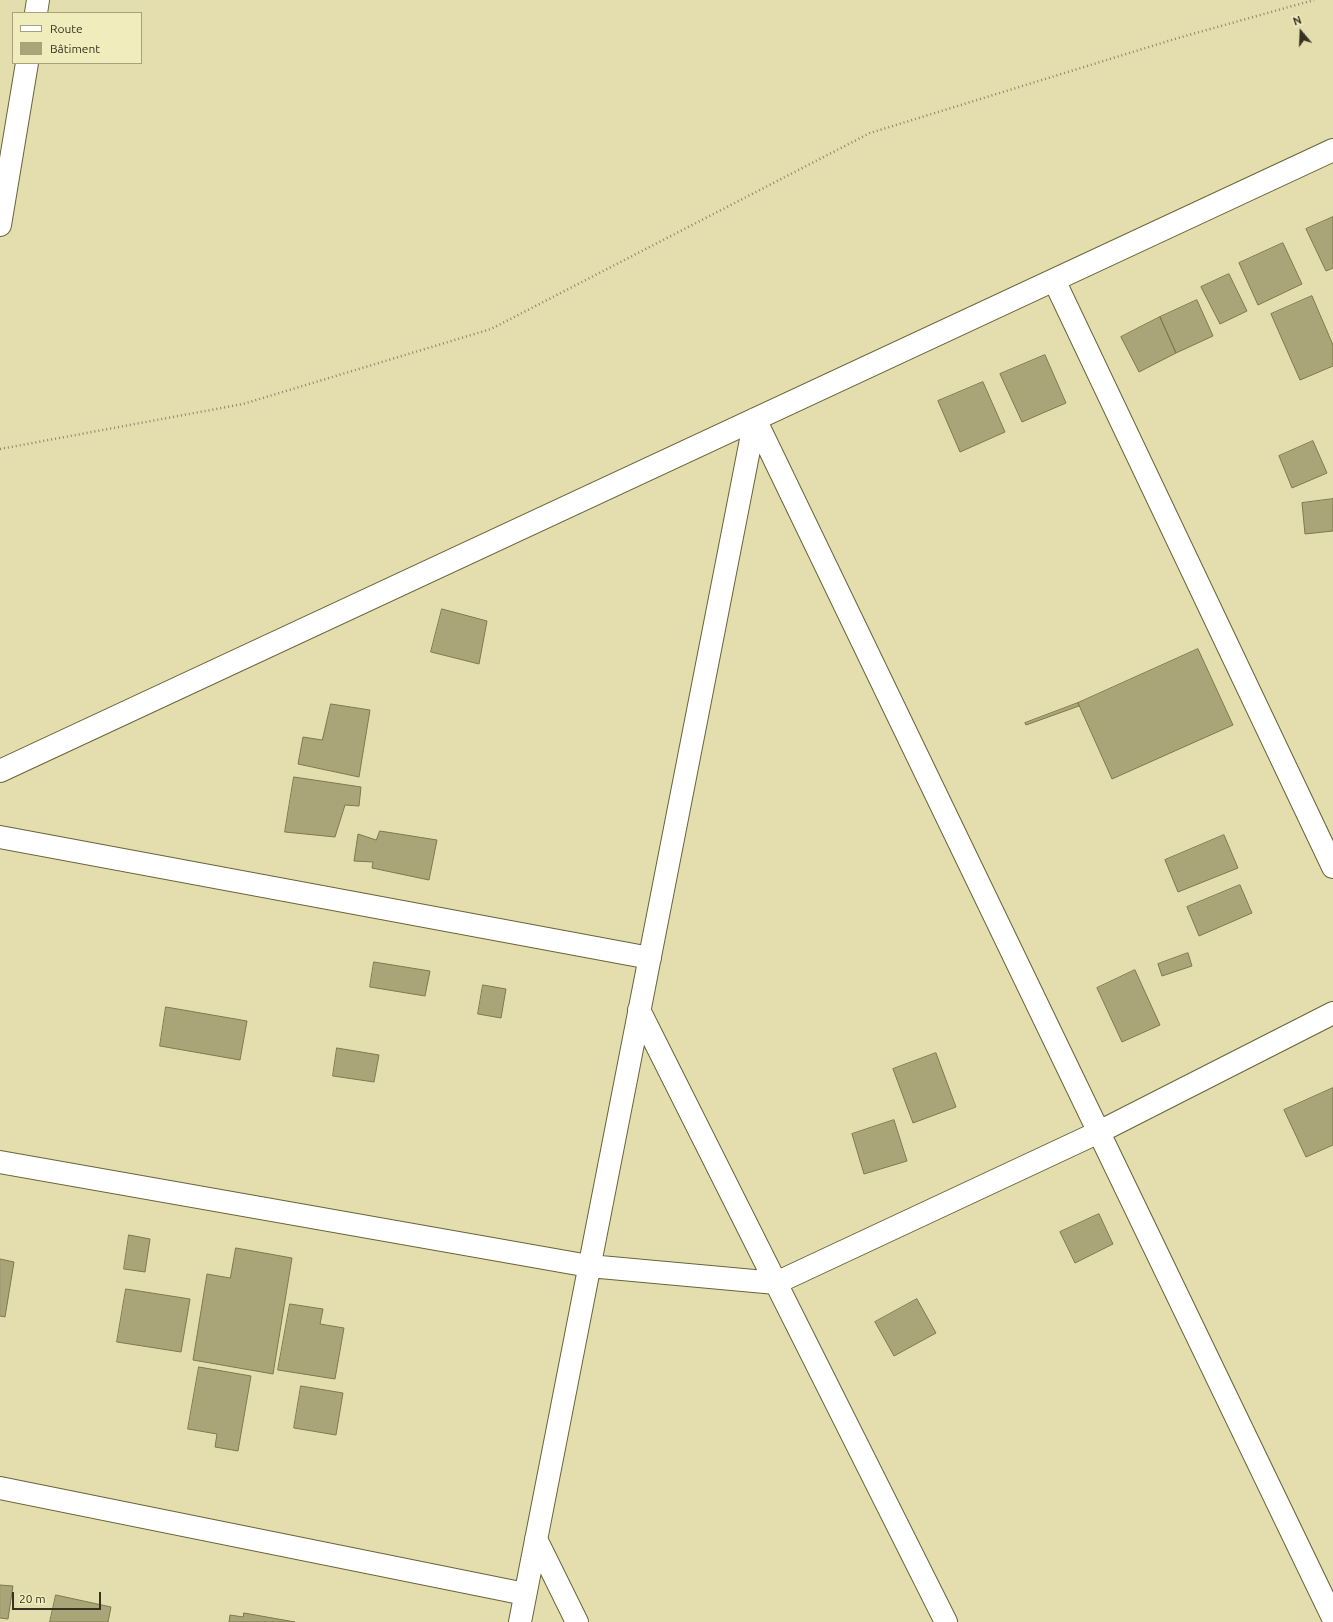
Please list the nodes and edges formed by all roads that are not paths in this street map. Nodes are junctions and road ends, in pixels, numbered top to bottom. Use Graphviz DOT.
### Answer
graph roads {
  1 [pos="38,0"];
  2 [pos="36,12"];
  3 [pos="27,64"];
  4 [pos="1333,150"];
  5 [pos="0,225"];
  6 [pos="1054,280"];
  7 [pos="756,419"];
  8 [pos="0,771"];
  9 [pos="0,837"];
  10 [pos="1333,867"];
  11 [pos="650,958"];
  12 [pos="639,1010"];
  13 [pos="1333,1013"];
  14 [pos="1099,1132"];
  15 [pos="0,1162"];
  16 [pos="589,1266"];
  17 [pos="776,1283"];
  18 [pos="0,1488"];
  19 [pos="536,1539"];
  20 [pos="525,1594"];
  21 [pos="1333,1618"];
  22 [pos="520,1622"];
  23 [pos="577,1622"];
  24 [pos="946,1622"];
  1 -- 2 [label="street"];
  3 -- 5 [label="street"];
  4 -- 6 [label="street"];
  6 -- 7 [label="street"];
  6 -- 10 [label="street"];
  7 -- 8 [label="street"];
  7 -- 11 [label="street"];
  7 -- 14 [label="street"];
  9 -- 11 [label="street"];
  11 -- 12 [label="street"];
  12 -- 16 [label="street"];
  12 -- 17 [label="street"];
  13 -- 14 [label="street"];
  14 -- 17 [label="street"];
  14 -- 21 [label="street"];
  15 -- 16 [label="street"];
  16 -- 17 [label="street"];
  16 -- 19 [label="street"];
  17 -- 24 [label="street"];
  18 -- 20 [label="street"];
  19 -- 20 [label="street"];
  19 -- 23 [label="street"];
  20 -- 22 [label="street"];
}
